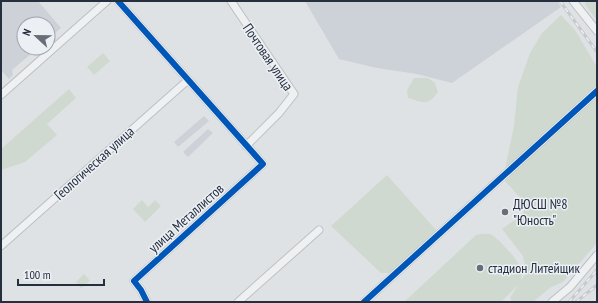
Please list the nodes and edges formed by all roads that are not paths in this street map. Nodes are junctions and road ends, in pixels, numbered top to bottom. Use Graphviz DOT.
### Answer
graph roads {
  1 [pos="107,1"];
  2 [pos="129,1"];
  3 [pos="231,1"];
  4 [pos="573,1"];
  5 [pos="121,3"];
  6 [pos="597,31"];
  7 [pos="188,80"];
  8 [pos="597,91"];
  9 [pos="1,94"];
  10 [pos="246,146"];
  11 [pos="319,230"];
  12 [pos="1,246"];
  13 [pos="597,255"];
  14 [pos="147,302"];
  15 [pos="238,302"];
  16 [pos="364,302"];
  17 [pos="552,302"];
  1 -- 9 [label="street"];
  2 -- 5 [label="street"];
  3 -- 10 [label="street, Почтовая улица"];
  4 -- 6 [label="street"];
  5 -- 7 [label="street"];
  7 -- 10 [label="street"];
  7 -- 12 [label="street, Геологическая улица"];
  8 -- 16 [label="street"];
  10 -- 14 [label="street, улица Металлистов"];
  11 -- 15 [label="street"];
  13 -- 17 [label="street"];
}
